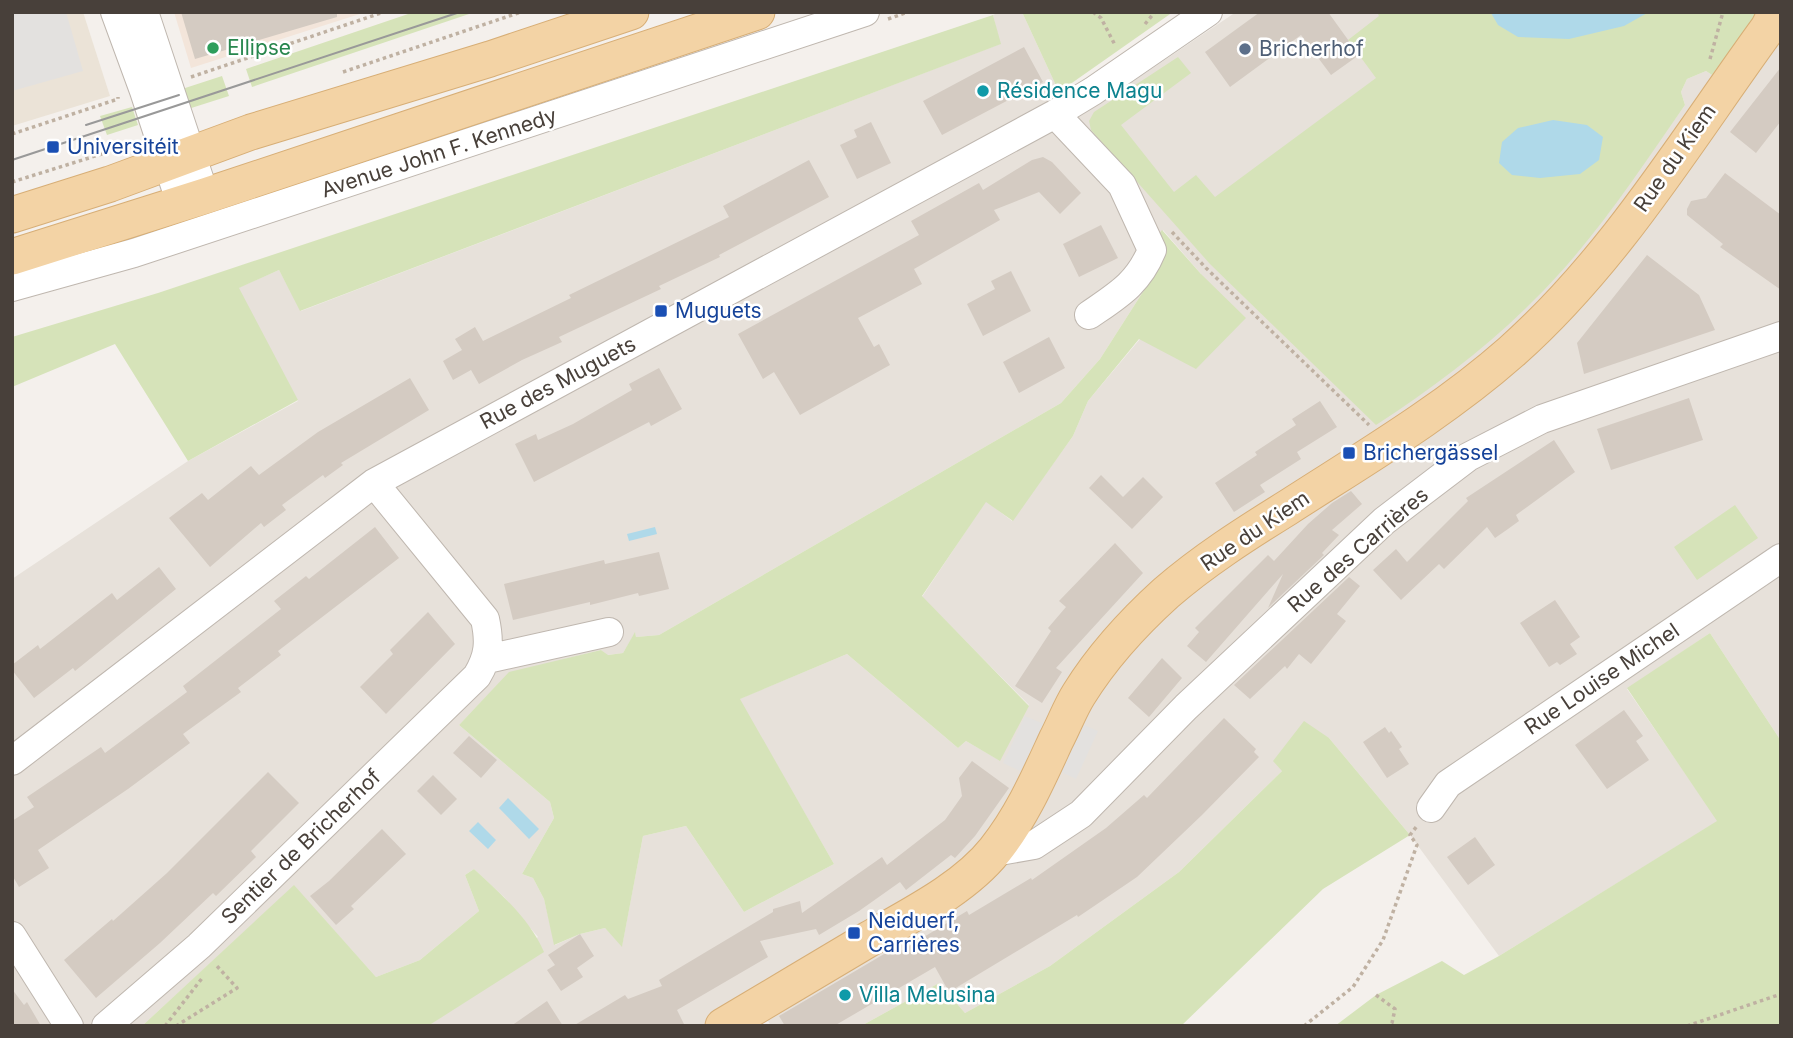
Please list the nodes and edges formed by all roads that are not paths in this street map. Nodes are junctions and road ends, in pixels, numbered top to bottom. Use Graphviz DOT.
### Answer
graph roads {
  1 [pos="115,12"];
  2 [pos="144,12"];
  3 [pos="631,12"];
  4 [pos="757,12"];
  5 [pos="865,12"];
  6 [pos="1208,12"];
  7 [pos="1776,12"];
  8 [pos="1055,114"];
  9 [pos="179,159"];
  10 [pos="193,200"];
  11 [pos="12,215"];
  12 [pos="12,257"];
  13 [pos="12,287"];
  14 [pos="1090,315"];
  15 [pos="1781,336"];
  16 [pos="374,483"];
  17 [pos="1781,558"];
  18 [pos="609,632"];
  19 [pos="487,659"];
  20 [pos="12,761"];
  21 [pos="1431,808"];
  22 [pos="994,852"];
  23 [pos="12,936"];
  24 [pos="69,1026"];
  25 [pos="106,1026"];
  26 [pos="723,1026"];
  1 -- 9 [label="street"];
  2 -- 9 [label="street"];
  3 -- 9 [label="main road"];
  4 -- 10 [label="main road, Avenue John F. Kennedy"];
  5 -- 13 [label="street, Avenue John F. Kennedy"];
  6 -- 8 [label="street, Rue des Muguets"];
  7 -- 22 [label="main road, Rue du Kiem"];
  8 -- 14 [label="street"];
  8 -- 16 [label="street, Rue des Muguets"];
  9 -- 10 [label="street"];
  9 -- 11 [label="main road"];
  10 -- 12 [label="main road, Avenue John F. Kennedy"];
  15 -- 22 [label="street, Rue des Carrières"];
  16 -- 19 [label="street"];
  16 -- 20 [label="street, Rue des Muguets"];
  17 -- 21 [label="street, Rue Louise Michel"];
  18 -- 19 [label="street"];
  19 -- 25 [label="street, Sentier de Bricherhof"];
  22 -- 26 [label="main road, Rue du Kiem"];
  23 -- 24 [label="street"];
}
